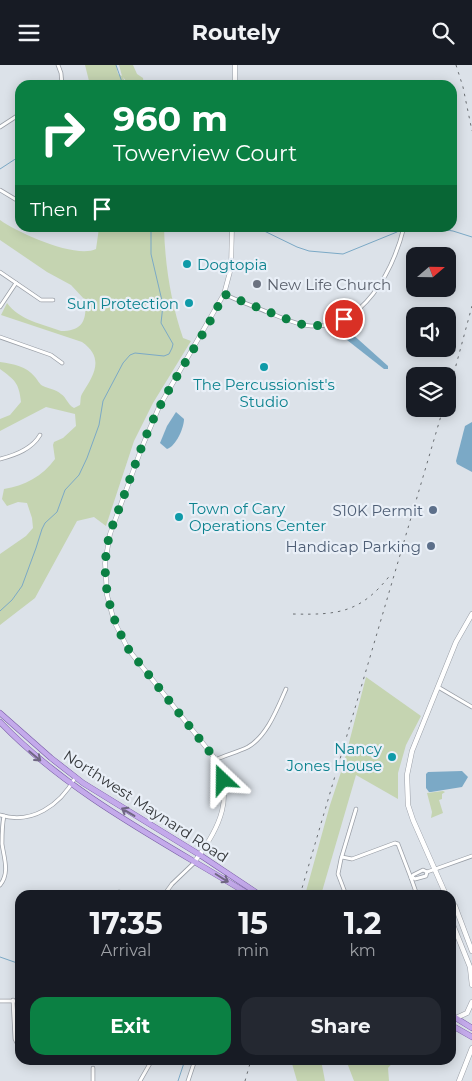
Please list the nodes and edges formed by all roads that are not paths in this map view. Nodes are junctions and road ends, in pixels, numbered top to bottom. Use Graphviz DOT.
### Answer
graph roads {
  1 [pos="58,65"];
  2 [pos="235,65"];
  3 [pos="62,80"];
  4 [pos="235,80"];
  5 [pos="15,118"];
  6 [pos="0,127"];
  7 [pos="0,189"];
  8 [pos="15,199"];
  9 [pos="232,232"];
  10 [pos="402,232"];
  11 [pos="0,272"];
  12 [pos="16,283"];
  13 [pos="224,294"];
  14 [pos="53,300"];
  15 [pos="0,307"];
  16 [pos="0,337"];
  17 [pos="62,363"];
  18 [pos="40,435"];
  19 [pos="0,459"];
  20 [pos="472,614"];
  21 [pos="438,687"];
  22 [pos="286,689"];
  23 [pos="472,707"];
  24 [pos="0,713"];
  25 [pos="0,722"];
  26 [pos="215,760"];
  27 [pos="76,778"];
  28 [pos="72,785"];
  29 [pos="356,809"];
  30 [pos="2,816"];
  31 [pos="2,852"];
  32 [pos="200,855"];
  33 [pos="472,856"];
  34 [pos="342,857"];
  35 [pos="195,861"];
  36 [pos="435,869"];
  37 [pos="411,878"];
  38 [pos="0,885"];
  39 [pos="168,890"];
  40 [pos="242,890"];
  41 [pos="252,890"];
  42 [pos="344,890"];
  43 [pos="415,890"];
  44 [pos="444,890"];
  45 [pos="456,909"];
  46 [pos="456,932"];
  47 [pos="472,951"];
  48 [pos="472,985"];
  49 [pos="13,1000"];
  50 [pos="0,1001"];
  51 [pos="472,1002"];
  52 [pos="456,1016"];
  53 [pos="456,1018"];
  54 [pos="472,1027"];
  55 [pos="456,1028"];
  56 [pos="472,1037"];
  57 [pos="15,1039"];
  58 [pos="472,1048"];
  59 [pos="149,1065"];
  60 [pos="193,1065"];
  61 [pos="93,1068"];
  62 [pos="93,1081"];
  63 [pos="140,1081"];
  64 [pos="188,1081"];
  65 [pos="459,1081"];
  1 -- 3 [label="street"];
  2 -- 4 [label="street"];
  5 -- 6 [label="street"];
  7 -- 8 [label="street"];
  9 -- 13 [label="street"];
  10 -- 13 [label="street"];
  11 -- 12 [label="street"];
  12 -- 14 [label="street"];
  12 -- 15 [label="street"];
  13 -- 26 [label="street"];
  16 -- 17 [label="street"];
  18 -- 19 [label="street"];
  20 -- 21 [label="main road"];
  21 -- 23 [label="street"];
  21 -- 36 [label="main road"];
  22 -- 26 [label="street"];
  24 -- 27 [label="main road, Northwest Maynard Road"];
  25 -- 28 [label="main road, Northwest Maynard Road, one-way"];
  26 -- 32 [label="street"];
  27 -- 28 [label="street"];
  32 -- 27 [label="main road, Northwest Maynard Road, one-way"];
  28 -- 30 [label="street"];
  28 -- 35 [label="main road, Northwest Maynard Road"];
  29 -- 34 [label="street"];
  30 -- 31 [label="street"];
  31 -- 38 [label="street"];
  32 -- 35 [label="street"];
  32 -- 41 [label="main road, Northwest Maynard Road"];
  33 -- 36 [label="street"];
  34 -- 37 [label="street"];
  34 -- 42 [label="street"];
  35 -- 39 [label="street"];
  35 -- 40 [label="main road, Northwest Maynard Road, one-way"];
  36 -- 37 [label="street"];
  36 -- 44 [label="main road"];
  37 -- 43 [label="street"];
  45 -- 47 [label="main road"];
  46 -- 48 [label="main road"];
  49 -- 50 [label="street"];
  49 -- 57 [label="street"];
  51 -- 52 [label="main road"];
  53 -- 54 [label="main road"];
  55 -- 56 [label="main road"];
  58 -- 65 [label="main road"];
  59 -- 63 [label="street"];
  60 -- 64 [label="street"];
  61 -- 62 [label="street"];
}
